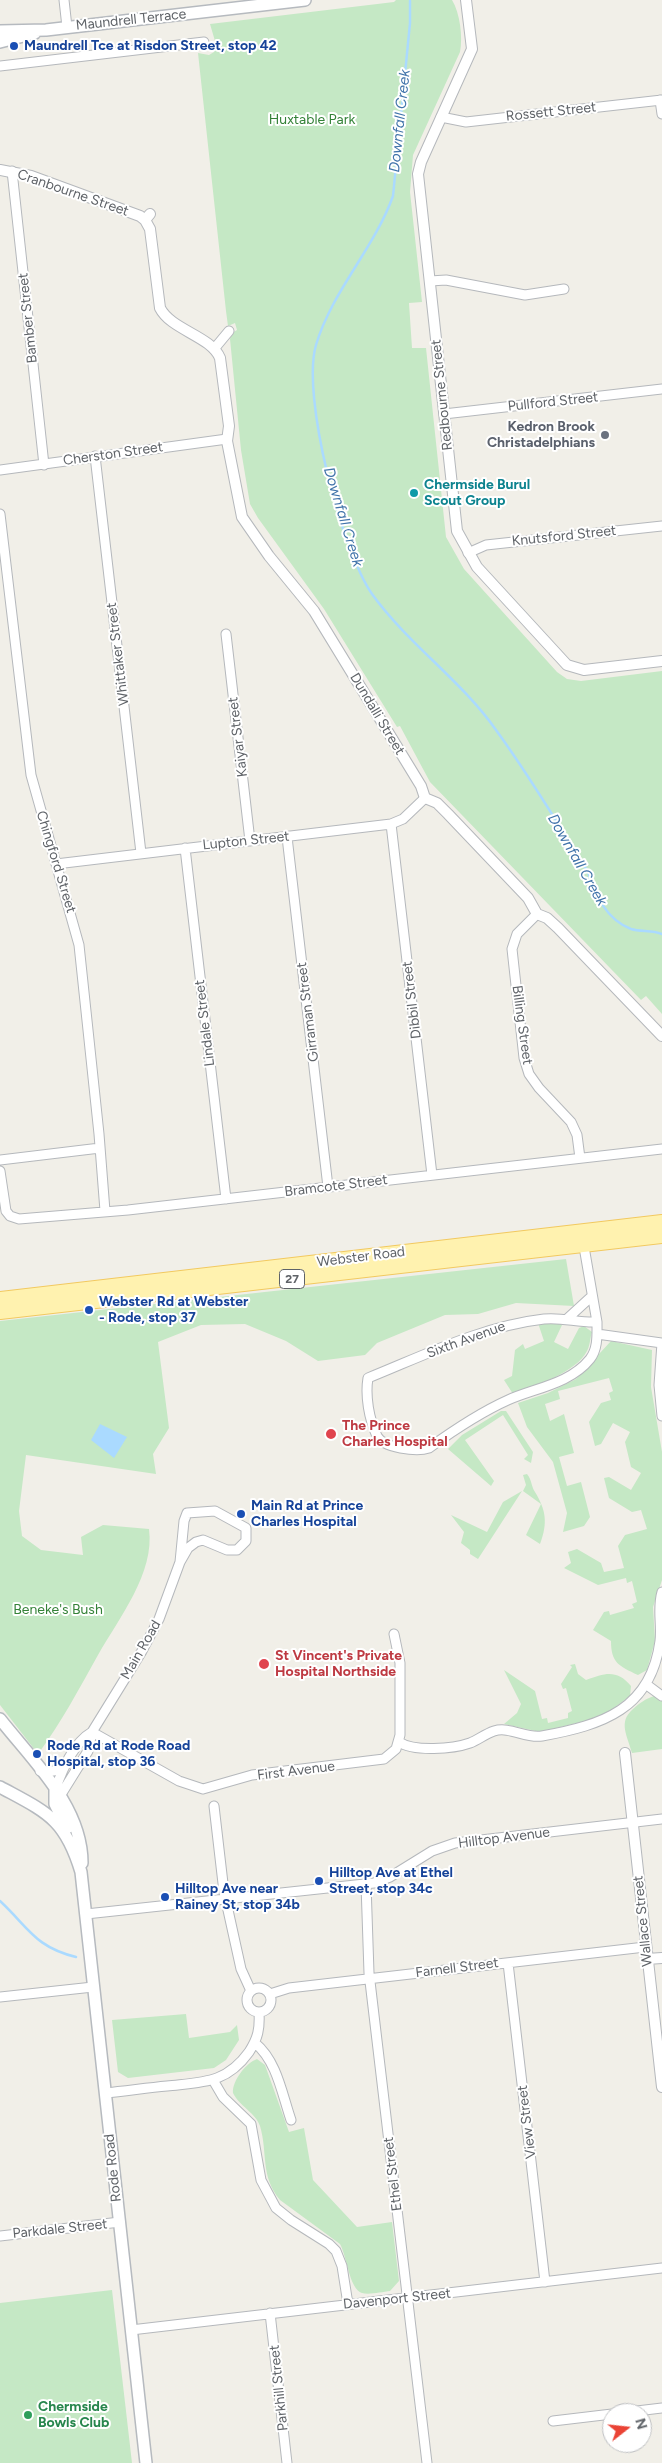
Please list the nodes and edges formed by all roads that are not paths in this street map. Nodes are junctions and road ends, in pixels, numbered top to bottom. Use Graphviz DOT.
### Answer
graph roads {
  1 [pos="64,0"];
  2 [pos="305,0"];
  3 [pos="466,0"];
  4 [pos="67,27"];
  5 [pos="46,30"];
  6 [pos="0,31"];
  7 [pos="0,42"];
  8 [pos="204,42"];
  9 [pos="0,66"];
  10 [pos="661,100"];
  11 [pos="662,114"];
  12 [pos="441,117"];
  13 [pos="0,170"];
  14 [pos="12,171"];
  15 [pos="430,281"];
  16 [pos="564,289"];
  17 [pos="229,331"];
  18 [pos="214,348"];
  19 [pos="662,389"];
  20 [pos="444,414"];
  21 [pos="227,439"];
  22 [pos="95,456"];
  23 [pos="44,465"];
  24 [pos="0,470"];
  25 [pos="0,514"];
  26 [pos="662,526"];
  27 [pos="468,553"];
  28 [pos="226,634"];
  29 [pos="662,661"];
  30 [pos="426,798"];
  31 [pos="391,824"];
  32 [pos="287,837"];
  33 [pos="250,840"];
  34 [pos="185,848"];
  35 [pos="141,853"];
  36 [pos="56,864"];
  37 [pos="537,914"];
  38 [pos="662,1036"];
  39 [pos="100,1148"];
  40 [pos="662,1149"];
  41 [pos="580,1158"];
  42 [pos="0,1160"];
  43 [pos="0,1170"];
  44 [pos="432,1175"];
  45 [pos="328,1187"];
  46 [pos="226,1199"];
  47 [pos="105,1211"];
  48 [pos="662,1222"];
  49 [pos="582,1231"];
  50 [pos="662,1236"];
  51 [pos="584,1246"];
  52 [pos="592,1296"];
  53 [pos="0,1299"];
  54 [pos="0,1312"];
  55 [pos="568,1318"];
  56 [pos="597,1322"];
  57 [pos="597,1334"];
  58 [pos="662,1343"];
  59 [pos="662,1416"];
  60 [pos="180,1562"];
  61 [pos="662,1592"];
  62 [pos="394,1634"];
  63 [pos="646,1685"];
  64 [pos="662,1696"];
  65 [pos="0,1720"];
  66 [pos="92,1732"];
  67 [pos="399,1742"];
  68 [pos="625,1754"];
  69 [pos="65,1766"];
  70 [pos="40,1771"];
  71 [pos="0,1787"];
  72 [pos="56,1795"];
  73 [pos="19,1798"];
  74 [pos="214,1806"];
  75 [pos="662,1819"];
  76 [pos="632,1823"];
  77 [pos="72,1845"];
  78 [pos="81,1872"];
  79 [pos="366,1884"];
  80 [pos="225,1897"];
  81 [pos="86,1914"];
  82 [pos="645,1947"];
  83 [pos="662,1958"];
  84 [pos="647,1960"];
  85 [pos="508,1962"];
  86 [pos="370,1979"];
  87 [pos="94,1987"];
  88 [pos="251,1991"];
  89 [pos="270,1994"];
  90 [pos="0,1997"];
  91 [pos="259,2012"];
  92 [pos="255,2042"];
  93 [pos="213,2080"];
  94 [pos="662,2088"];
  95 [pos="105,2093"];
  96 [pos="291,2120"];
  97 [pos="120,2222"];
  98 [pos="0,2236"];
  99 [pos="662,2268"];
  100 [pos="545,2282"];
  101 [pos="408,2298"];
  102 [pos="348,2304"];
  103 [pos="270,2313"];
  104 [pos="131,2330"];
  105 [pos="602,2415"];
  106 [pos="554,2421"];
  107 [pos="146,2463"];
  108 [pos="287,2463"];
  109 [pos="427,2463"];
  1 -- 4 [label="street"];
  2 -- 4 [label="main road, Maundrell Terrace"];
  3 -- 12 [label="street, Redbourne Street"];
  4 -- 5 [label="main road, Maundrell Terrace"];
  5 -- 6 [label="main road, Maundrell Terrace"];
  5 -- 7 [label="main road, Maundrell Terrace"];
  8 -- 9 [label="street"];
  10 -- 11 [label="street"];
  10 -- 12 [label="street, Rossett Street"];
  12 -- 15 [label="street, Redbourne Street"];
  13 -- 14 [label="street, Cranbourne Street"];
  14 -- 18 [label="street, Cranbourne Street"];
  14 -- 23 [label="street, Bamber Street"];
  15 -- 16 [label="street"];
  15 -- 20 [label="street, Redbourne Street"];
  17 -- 18 [label="street"];
  18 -- 21 [label="street, Dundalli Street"];
  19 -- 20 [label="street, Pullford Street"];
  20 -- 27 [label="street, Redbourne Street"];
  21 -- 22 [label="street, Cherston Street"];
  21 -- 30 [label="street, Dundalli Street"];
  22 -- 23 [label="street, Cherston Street"];
  22 -- 35 [label="street, Whittaker Street"];
  23 -- 24 [label="street, Cherston Street"];
  25 -- 36 [label="street, Chingford Street"];
  26 -- 27 [label="street, Knutsford Street"];
  27 -- 29 [label="street, Redbourne Street"];
  28 -- 33 [label="street, Kaiyar Street"];
  30 -- 31 [label="street, Lupton Street"];
  30 -- 37 [label="street, Dundalli Street"];
  31 -- 32 [label="street, Lupton Street"];
  31 -- 44 [label="street, Dibbil Street"];
  32 -- 33 [label="street, Lupton Street"];
  32 -- 45 [label="street, Girraman Street"];
  33 -- 34 [label="street, Lupton Street"];
  34 -- 35 [label="street, Lupton Street"];
  34 -- 46 [label="street, Lindale Street"];
  35 -- 36 [label="street, Lupton Street"];
  36 -- 39 [label="street, Chingford Street"];
  37 -- 38 [label="street, Dundalli Street"];
  37 -- 41 [label="street, Billing Street"];
  39 -- 42 [label="street"];
  39 -- 47 [label="street, Chingford Street"];
  40 -- 41 [label="street, Bramcote Street"];
  41 -- 44 [label="street, Bramcote Street"];
  43 -- 47 [label="street, Bramcote Street"];
  44 -- 45 [label="street, Bramcote Street"];
  45 -- 46 [label="street, Bramcote Street"];
  46 -- 47 [label="street, Bramcote Street"];
  48 -- 49 [label="main road, Webster Road / 27"];
  49 -- 51 [label="street"];
  49 -- 53 [label="main road, Webster Road / 27"];
  50 -- 51 [label="main road, Webster Road / 27"];
  51 -- 52 [label="street"];
  51 -- 54 [label="main road, Webster Road / 27"];
  52 -- 55 [label="street"];
  52 -- 56 [label="street"];
  55 -- 56 [label="street, Sixth Avenue"];
  55 -- 57 [label="street, Sixth Avenue"];
  56 -- 57 [label="street"];
  57 -- 58 [label="street"];
  58 -- 59 [label="street"];
  60 -- 60 [label="street, Main Road"];
  60 -- 66 [label="street, Main Road"];
  61 -- 63 [label="street"];
  62 -- 67 [label="street"];
  63 -- 64 [label="street"];
  63 -- 67 [label="street"];
  65 -- 70 [label="main road, Rode Road"];
  66 -- 67 [label="street, First Avenue"];
  66 -- 69 [label="street, Main Road"];
  66 -- 72 [label="street, Main Road"];
  68 -- 76 [label="street, Wallace Street"];
  69 -- 70 [label="street"];
  69 -- 72 [label="street, Main Road"];
  70 -- 72 [label="main road, Rode Road"];
  71 -- 73 [label="main road, Rode Road"];
  72 -- 73 [label="main road"];
  72 -- 77 [label="main road"];
  72 -- 78 [label="main road, Rode Road"];
  73 -- 77 [label="main road, Rode Road"];
  74 -- 80 [label="street"];
  75 -- 76 [label="street, Hilltop Avenue"];
  76 -- 79 [label="street, Hilltop Avenue"];
  76 -- 82 [label="street, Wallace Street"];
  77 -- 78 [label="main road, Rode Road"];
  78 -- 81 [label="main road, Rode Road"];
  79 -- 80 [label="street, Hilltop Avenue"];
  79 -- 86 [label="street, Ethel Street"];
  80 -- 81 [label="street, Hilltop Avenue"];
  80 -- 88 [label="street"];
  81 -- 87 [label="main road, Rode Road"];
  82 -- 84 [label="street, Wallace Street"];
  82 -- 85 [label="street, Farnell Street"];
  83 -- 84 [label="street"];
  84 -- 94 [label="street, Wallace Street"];
  85 -- 86 [label="street, Farnell Street"];
  85 -- 100 [label="street, View Street"];
  86 -- 89 [label="street, Farnell Street"];
  86 -- 101 [label="street, Ethel Street"];
  87 -- 90 [label="street"];
  87 -- 95 [label="main road, Rode Road"];
  88 -- 89 [label="street"];
  88 -- 91 [label="street"];
  89 -- 91 [label="street"];
  91 -- 92 [label="street"];
  92 -- 93 [label="street"];
  92 -- 96 [label="street"];
  93 -- 95 [label="street"];
  93 -- 102 [label="street"];
  95 -- 97 [label="main road, Rode Road"];
  97 -- 98 [label="street, Parkdale Street"];
  97 -- 104 [label="main road, Rode Road"];
  99 -- 100 [label="street, Davenport Street"];
  100 -- 101 [label="street, Davenport Street"];
  101 -- 102 [label="street, Davenport Street"];
  101 -- 109 [label="street, Ethel Street"];
  102 -- 103 [label="street, Davenport Street"];
  103 -- 104 [label="street, Davenport Street"];
  103 -- 108 [label="street, Parkhill Street"];
  104 -- 107 [label="main road, Rode Road"];
  105 -- 106 [label="street"];
}
